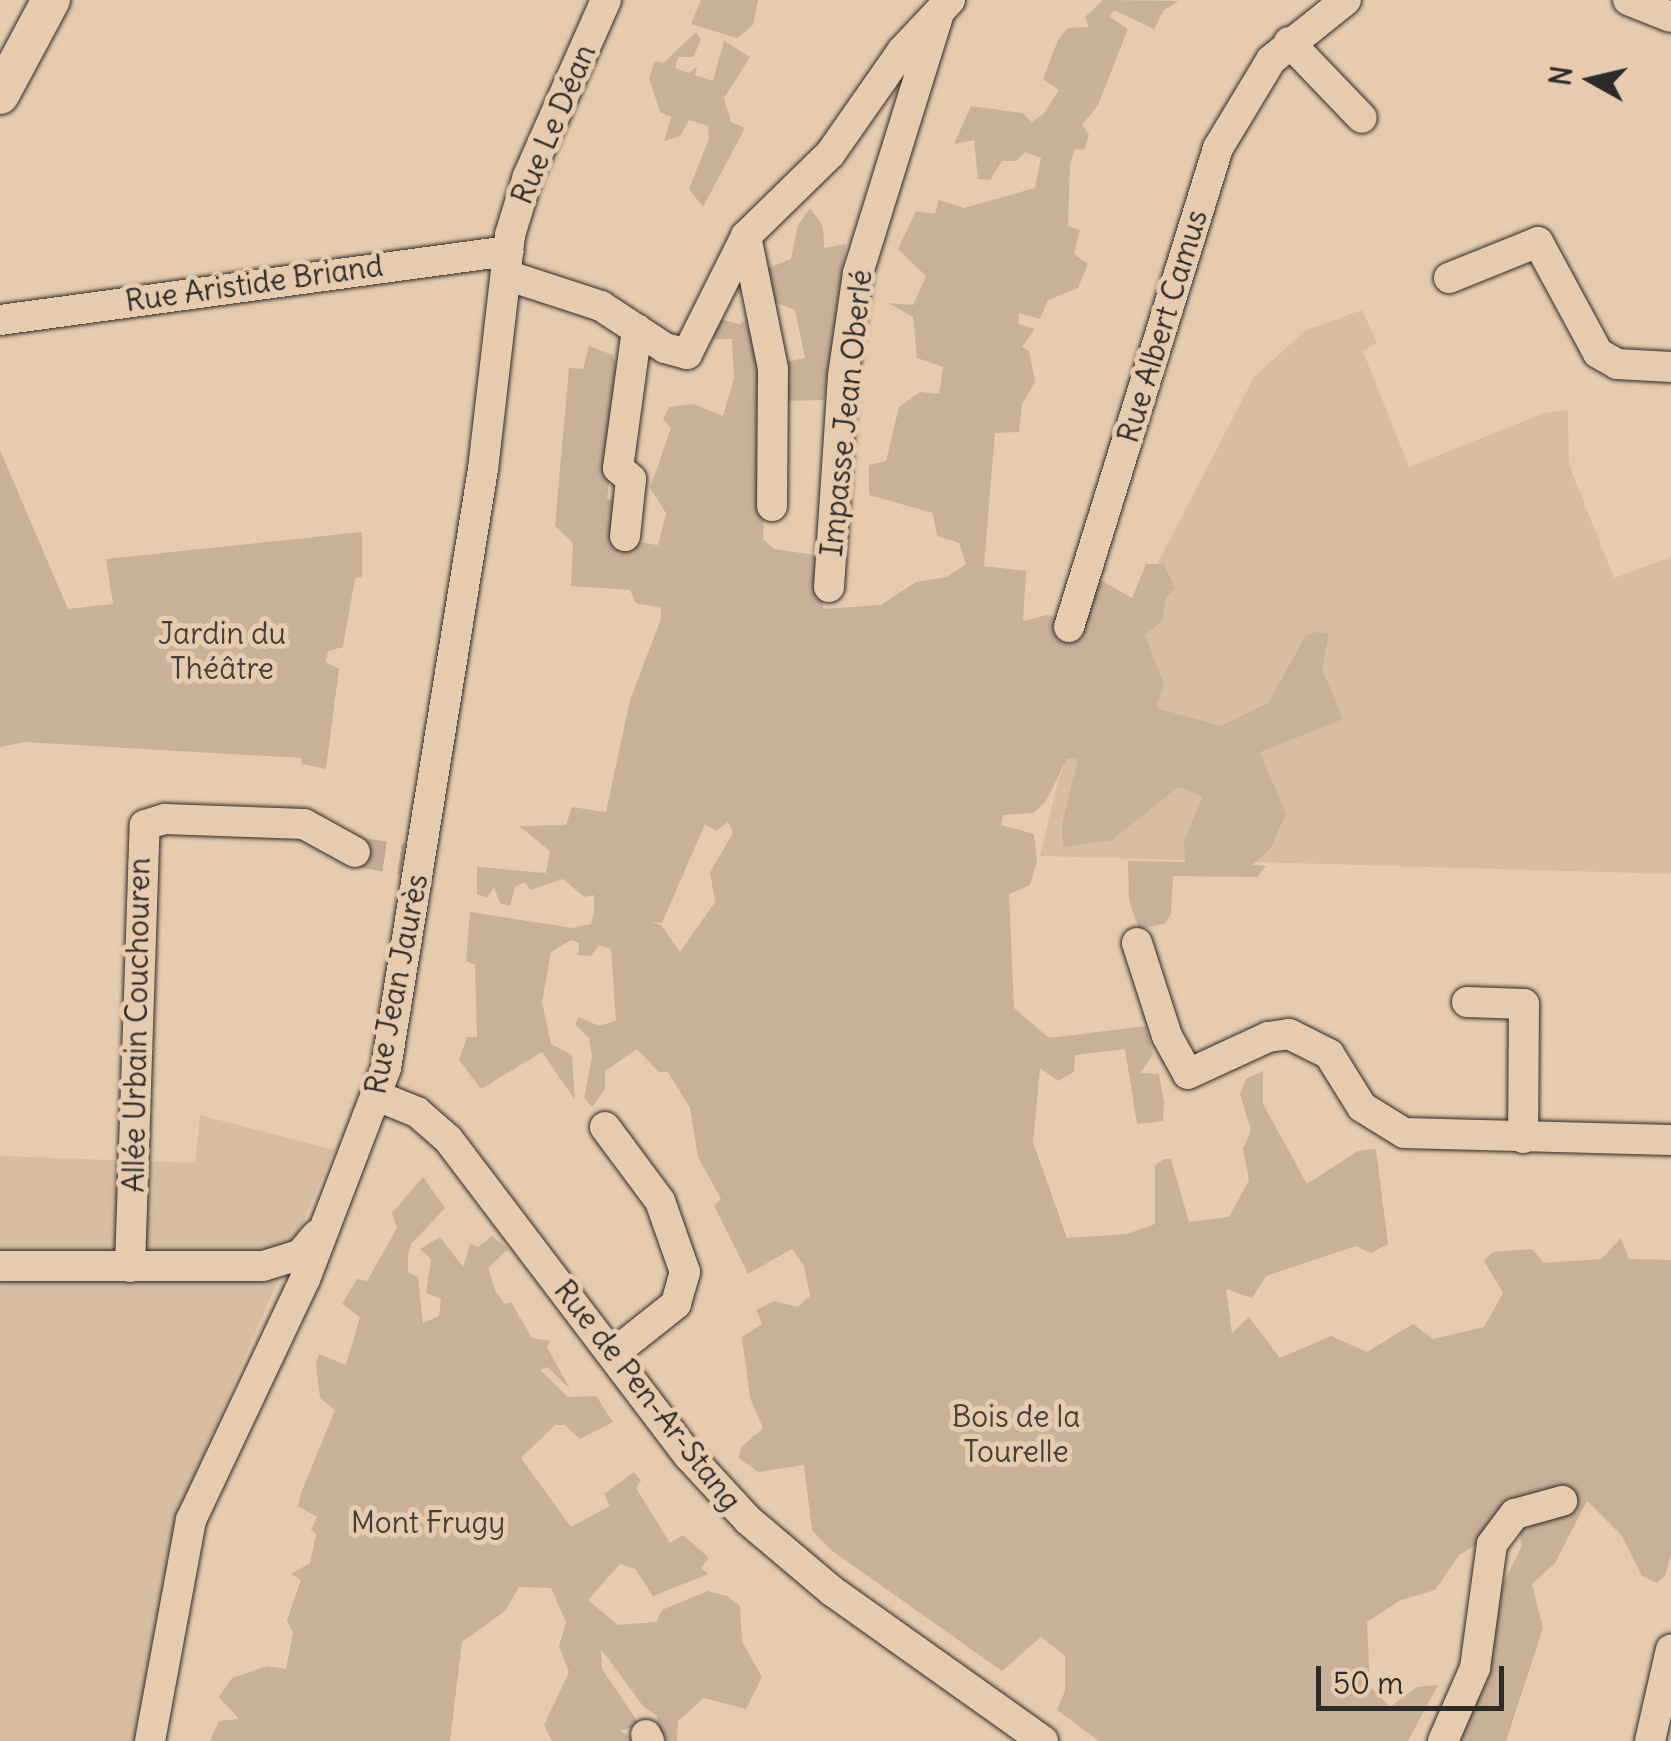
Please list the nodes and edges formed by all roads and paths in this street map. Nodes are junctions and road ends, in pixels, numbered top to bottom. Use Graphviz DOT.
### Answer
graph roads {
  1 [pos="52,0"];
  2 [pos="606,0"];
  3 [pos="1346,0"];
  4 [pos="1628,0"];
  5 [pos="944,7"];
  6 [pos="1671,17"];
  7 [pos="1289,42"];
  8 [pos="4,76"];
  9 [pos="1362,118"];
  10 [pos="746,236"];
  11 [pos="507,263"];
  12 [pos="1450,278"];
  13 [pos="0,320"];
  14 [pos="637,329"];
  15 [pos="1671,367"];
  16 [pos="772,506"];
  17 [pos="625,536"];
  18 [pos="829,587"];
  19 [pos="1069,627"];
  20 [pos="355,852"];
  21 [pos="1138,943"];
  22 [pos="1468,1002"];
  23 [pos="377,1096"];
  24 [pos="606,1127"];
  25 [pos="1523,1138"];
  26 [pos="1671,1140"];
  27 [pos="324,1224"];
  28 [pos="270,1265"];
  29 [pos="0,1266"];
  30 [pos="130,1267"];
  31 [pos="291,1304"];
  32 [pos="613,1354"];
  33 [pos="1562,1501"];
  34 [pos="1671,1650"];
  35 [pos="150,1741"];
  36 [pos="1043,1741"];
  37 [pos="1443,1741"];
  38 [pos="1650,1741"];
  1 -- 8 [label="main road"];
  2 -- 11 [label="street, Rue Le Déan"];
  3 -- 7 [label="street, Rue Albert Camus"];
  4 -- 6 [label="street"];
  5 -- 10 [label="street"];
  5 -- 18 [label="street, Impasse Jean Oberlé"];
  7 -- 9 [label="street"];
  7 -- 19 [label="street, Rue Albert Camus"];
  10 -- 14 [label="street"];
  10 -- 16 [label="street"];
  11 -- 13 [label="street, Rue Aristide Briand"];
  11 -- 14 [label="street"];
  11 -- 23 [label="street, Rue Jean Jaurès"];
  12 -- 15 [label="street"];
  14 -- 17 [label="street"];
  20 -- 30 [label="street, Allée Urbain Couchouren"];
  21 -- 25 [label="street"];
  22 -- 25 [label="street"];
  23 -- 27 [label="street, Rue Jean Jaurès"];
  23 -- 32 [label="street, Rue de Pen-Ar-Stang"];
  24 -- 32 [label="street"];
  25 -- 26 [label="street"];
  27 -- 28 [label="street"];
  27 -- 31 [label="street, Rue Jean Jaurès"];
  28 -- 30 [label="street"];
  28 -- 31 [label="street"];
  29 -- 30 [label="street"];
  31 -- 35 [label="street, Rue Jean Jaurès"];
  32 -- 36 [label="street, Rue de Pen-Ar-Stang"];
  33 -- 37 [label="street"];
  34 -- 38 [label="street"];
}
